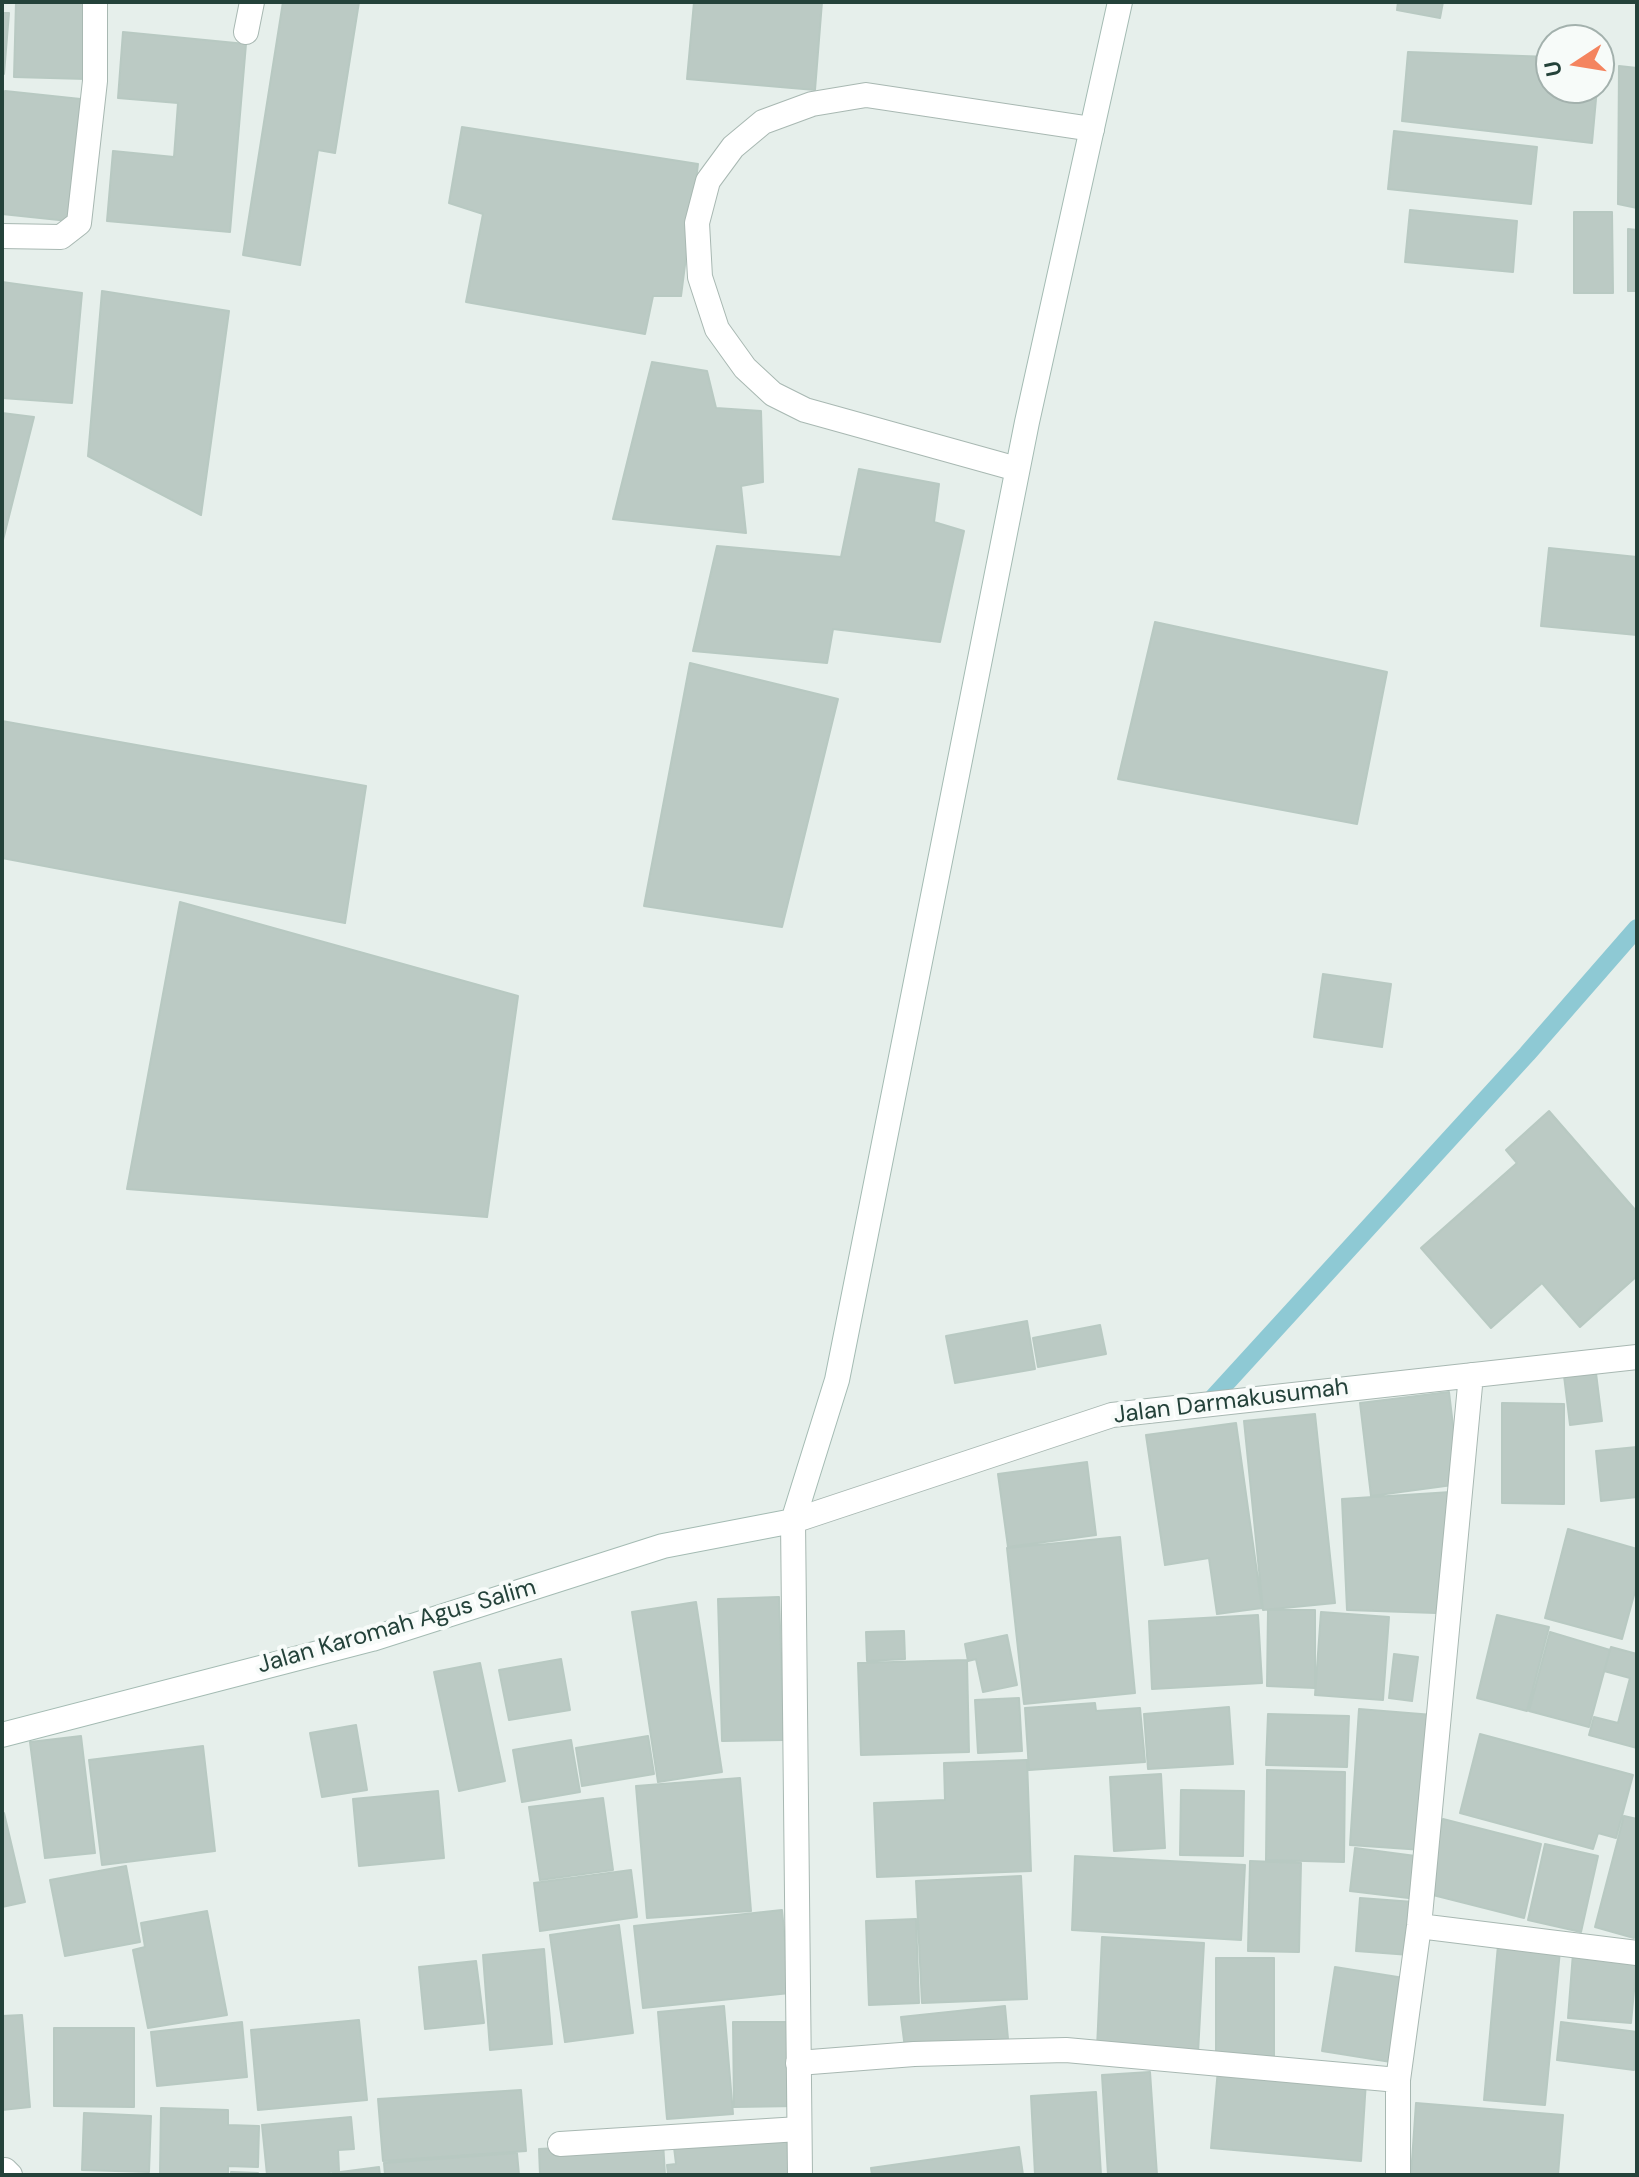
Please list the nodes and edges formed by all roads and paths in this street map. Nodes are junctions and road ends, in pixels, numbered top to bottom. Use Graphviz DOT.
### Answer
graph roads {
  1 [pos="95,2"];
  2 [pos="252,2"];
  3 [pos="1120,2"];
  4 [pos="246,32"];
  5 [pos="1092,129"];
  6 [pos="2,236"];
  7 [pos="1017,469"];
  8 [pos="1637,1357"];
  9 [pos="1471,1375"];
  10 [pos="793,1521"];
  11 [pos="2,1735"];
  12 [pos="1419,1926"];
  13 [pos="1637,1953"];
  14 [pos="798,2063"];
  15 [pos="1398,2080"];
  16 [pos="799,2129"];
  17 [pos="560,2144"];
  18 [pos="800,2175"];
  19 [pos="1398,2175"];
  1 -- 6 [label="street"];
  2 -- 4 [label="street"];
  3 -- 5 [label="street"];
  5 -- 7 [label="street"];
  5 -- 7 [label="street"];
  7 -- 10 [label="street"];
  8 -- 9 [label="street, Jalan Darmakusumah"];
  9 -- 10 [label="street, Jalan Darmakusumah"];
  9 -- 12 [label="street"];
  10 -- 11 [label="street, Jalan Karomah Agus Salim"];
  10 -- 14 [label="street"];
  12 -- 13 [label="street"];
  12 -- 15 [label="street"];
  14 -- 15 [label="street"];
  14 -- 16 [label="street"];
  15 -- 19 [label="street"];
  16 -- 17 [label="street"];
  16 -- 18 [label="street"];
}
